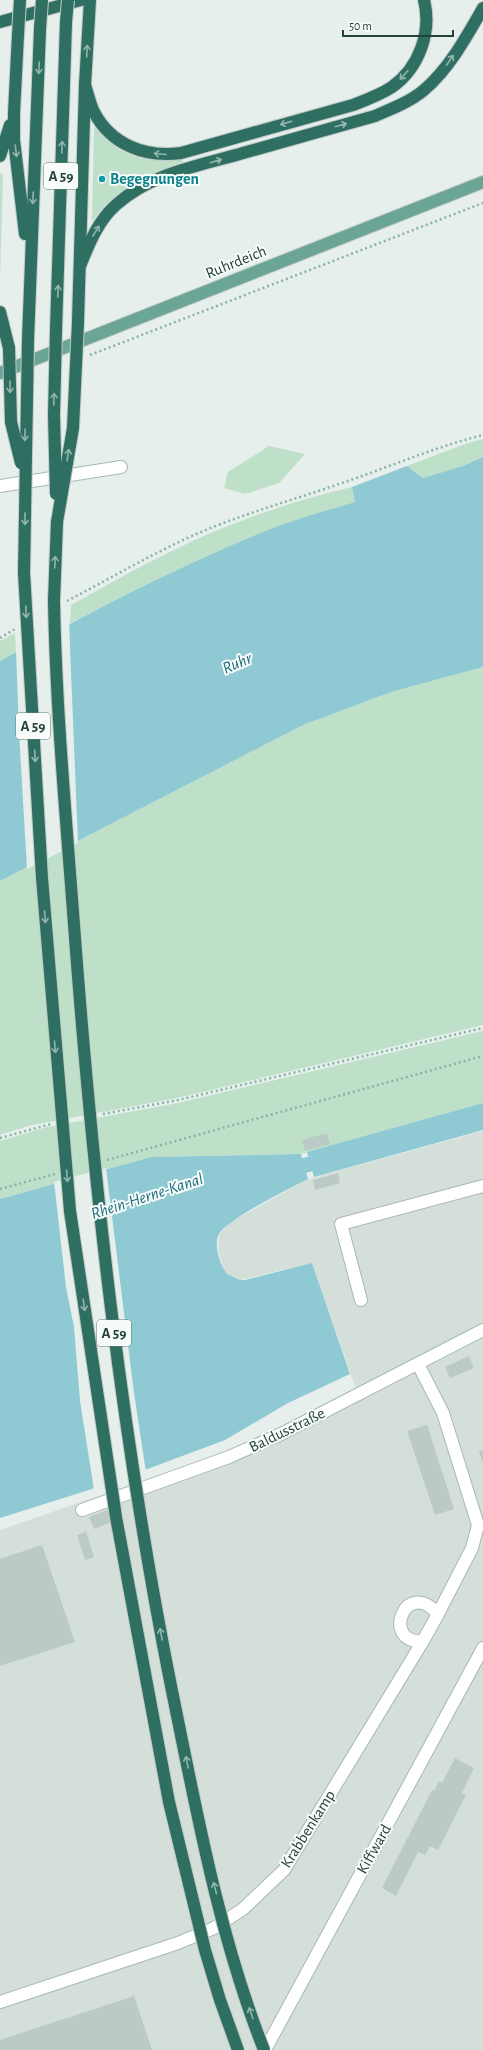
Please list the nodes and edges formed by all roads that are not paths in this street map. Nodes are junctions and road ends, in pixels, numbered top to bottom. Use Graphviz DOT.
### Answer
graph roads {
  1 [pos="20,0"];
  2 [pos="42,0"];
  3 [pos="68,0"];
  4 [pos="81,0"];
  5 [pos="90,0"];
  6 [pos="424,0"];
  7 [pos="483,8"];
  8 [pos="0,22"];
  9 [pos="85,85"];
  10 [pos="14,113"];
  11 [pos="0,156"];
  12 [pos="483,182"];
  13 [pos="80,266"];
  14 [pos="30,269"];
  15 [pos="0,312"];
  16 [pos="0,373"];
  17 [pos="121,467"];
  18 [pos="25,480"];
  19 [pos="0,486"];
  20 [pos="57,522"];
  21 [pos="483,1186"];
  22 [pos="362,1300"];
  23 [pos="483,1330"];
  24 [pos="418,1364"];
  25 [pos="82,1510"];
  26 [pos="438,1614"];
  27 [pos="423,1641"];
  28 [pos="483,1648"];
  29 [pos="0,2002"];
  30 [pos="238,2050"];
  31 [pos="265,2050"];
  1 -- 10 [label="highway, bridge"];
  2 -- 14 [label="highway, A 59, one-way, bridge"];
  20 -- 3 [label="highway, A 59, one-way, bridge"];
  4 -- 8 [label="highway"];
  9 -- 5 [label="highway, one-way"];
  6 -- 9 [label="highway, one-way"];
  13 -- 7 [label="highway, one-way"];
  9 -- 13 [label="highway"];
  10 -- 11 [label="highway"];
  10 -- 14 [label="highway, one-way"];
  12 -- 16 [label="main road, Ruhrdeich"];
  20 -- 13 [label="highway, one-way, bridge"];
  14 -- 18 [label="highway, A 59, one-way, bridge"];
  15 -- 18 [label="highway, one-way, bridge"];
  17 -- 19 [label="street"];
  18 -- 30 [label="highway, A 59, one-way, bridge"];
  31 -- 20 [label="highway, A 59, one-way, bridge"];
  21 -- 22 [label="street"];
  23 -- 24 [label="street, Baldusstraße"];
  24 -- 25 [label="street, Baldusstraße"];
  24 -- 26 [label="street, Krabbenkamp"];
  26 -- 27 [label="street, Krabbenkamp"];
  26 -- 27 [label="street"];
  27 -- 29 [label="street, Krabbenkamp"];
  28 -- 31 [label="street, Kiffward"];
}
